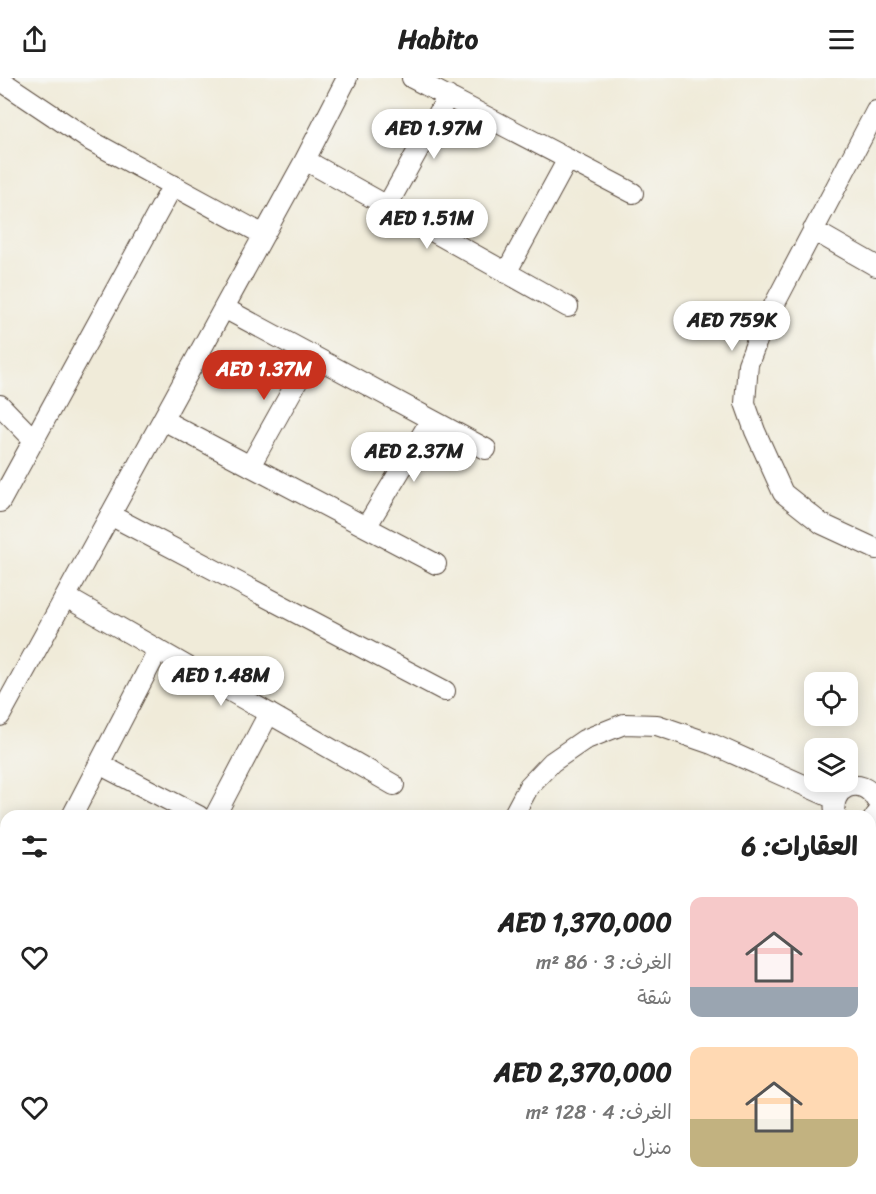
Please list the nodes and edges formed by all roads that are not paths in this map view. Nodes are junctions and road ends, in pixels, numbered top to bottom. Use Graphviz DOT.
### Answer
graph roads {
  1 [pos="347,78"];
  2 [pos="412,78"];
  3 [pos="0,80"];
  4 [pos="448,96"];
  5 [pos="876,111"];
  6 [pos="568,159"];
  7 [pos="305,160"];
  8 [pos="173,185"];
  9 [pos="633,194"];
  10 [pos="387,206"];
  11 [pos="813,230"];
  12 [pos="264,235"];
  13 [pos="876,266"];
  14 [pos="506,273"];
  15 [pos="568,307"];
  16 [pos="224,308"];
  17 [pos="312,355"];
  18 [pos="0,405"];
  19 [pos="163,420"];
  20 [pos="431,420"];
  21 [pos="34,440"];
  22 [pos="486,449"];
  23 [pos="250,466"];
  24 [pos="0,502"];
  25 [pos="110,515"];
  26 [pos="366,526"];
  27 [pos="876,549"];
  28 [pos="436,564"];
  29 [pos="66,597"];
  30 [pos="158,650"];
  31 [pos="445,691"];
  32 [pos="269,713"];
  33 [pos="0,716"];
  34 [pos="99,764"];
  35 [pos="394,785"];
  36 [pos="876,800"];
  37 [pos="836,807"];
  38 [pos="75,810"];
  39 [pos="187,810"];
  40 [pos="217,810"];
  41 [pos="516,810"];
  1 -- 7 [label="street"];
  2 -- 4 [label="street"];
  3 -- 8 [label="street"];
  4 -- 6 [label="street"];
  4 -- 10 [label="street"];
  5 -- 11 [label="street"];
  6 -- 9 [label="street"];
  6 -- 14 [label="street"];
  7 -- 10 [label="street"];
  7 -- 12 [label="street"];
  8 -- 12 [label="street"];
  8 -- 21 [label="street"];
  10 -- 14 [label="street"];
  11 -- 13 [label="street"];
  11 -- 27 [label="street"];
  12 -- 16 [label="street"];
  14 -- 15 [label="street"];
  16 -- 17 [label="street"];
  16 -- 19 [label="street"];
  17 -- 20 [label="street"];
  17 -- 23 [label="street"];
  18 -- 21 [label="street"];
  19 -- 23 [label="street"];
  19 -- 25 [label="street"];
  20 -- 22 [label="street"];
  20 -- 26 [label="street"];
  21 -- 24 [label="street"];
  23 -- 26 [label="street"];
  25 -- 29 [label="street"];
  25 -- 31 [label="street"];
  26 -- 28 [label="street"];
  29 -- 30 [label="street"];
  29 -- 33 [label="street"];
  30 -- 32 [label="street"];
  30 -- 34 [label="street"];
  32 -- 35 [label="street"];
  32 -- 40 [label="street"];
  34 -- 38 [label="street"];
  34 -- 39 [label="street"];
  36 -- 37 [label="street"];
  37 -- 41 [label="street"];
}
